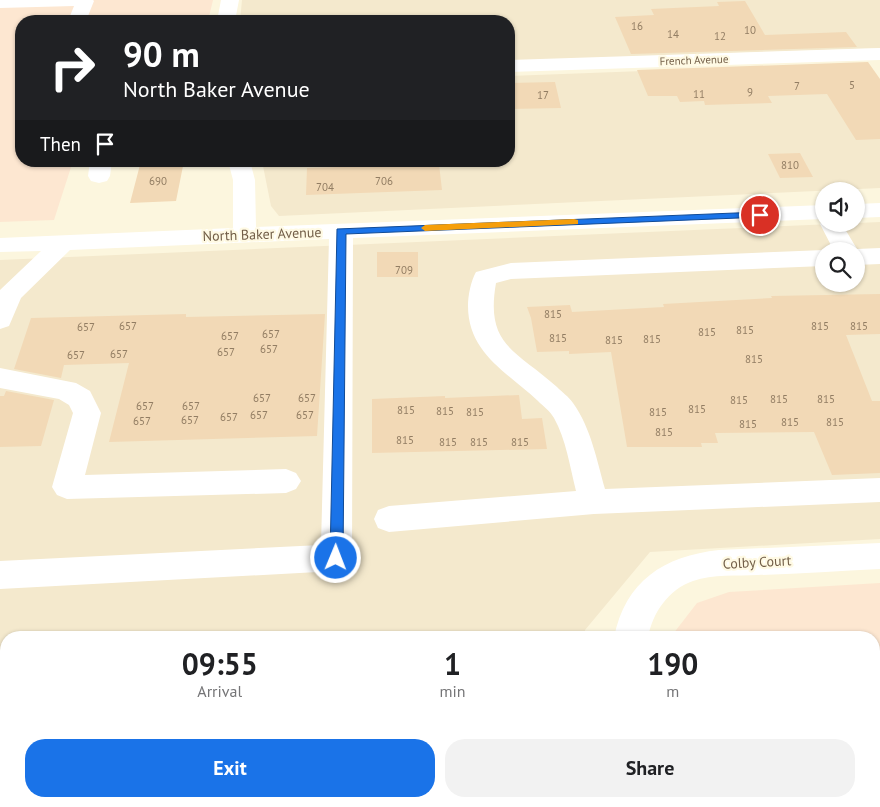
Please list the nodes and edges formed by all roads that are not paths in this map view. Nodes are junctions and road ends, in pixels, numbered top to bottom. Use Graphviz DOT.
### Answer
graph roads {
  1 [pos="230,0"];
  2 [pos="0,3"];
  3 [pos="79,15"];
  4 [pos="227,15"];
  5 [pos="880,54"];
  6 [pos="515,66"];
  7 [pos="241,167"];
  8 [pos="880,210"];
  9 [pos="865,211"];
  10 [pos="815,212"];
  11 [pos="341,231"];
  12 [pos="244,235"];
  13 [pos="64,242"];
  14 [pos="0,244"];
  15 [pos="880,256"];
  16 [pos="865,257"];
  17 [pos="815,258"];
  18 [pos="0,320"];
  19 [pos="0,378"];
  20 [pos="286,480"];
  21 [pos="880,490"];
  22 [pos="594,502"];
  23 [pos="389,519"];
  24 [pos="880,556"];
  25 [pos="0,575"];
  26 [pos="632,631"];
  1 -- 4 [label="street"];
  2 -- 3 [label="street"];
  5 -- 6 [label="street, French Avenue"];
  7 -- 12 [label="street"];
  8 -- 9 [label="street"];
  10 -- 11 [label="street, North Baker Avenue"];
  11 -- 12 [label="street, North Baker Avenue"];
  11 -- 25 [label="street"];
  12 -- 13 [label="street, North Baker Avenue"];
  13 -- 14 [label="street, North Baker Avenue"];
  13 -- 18 [label="street"];
  15 -- 16 [label="street"];
  17 -- 22 [label="street"];
  19 -- 20 [label="street"];
  21 -- 22 [label="street"];
  22 -- 23 [label="street"];
  24 -- 26 [label="street, Colby Court"];
}
